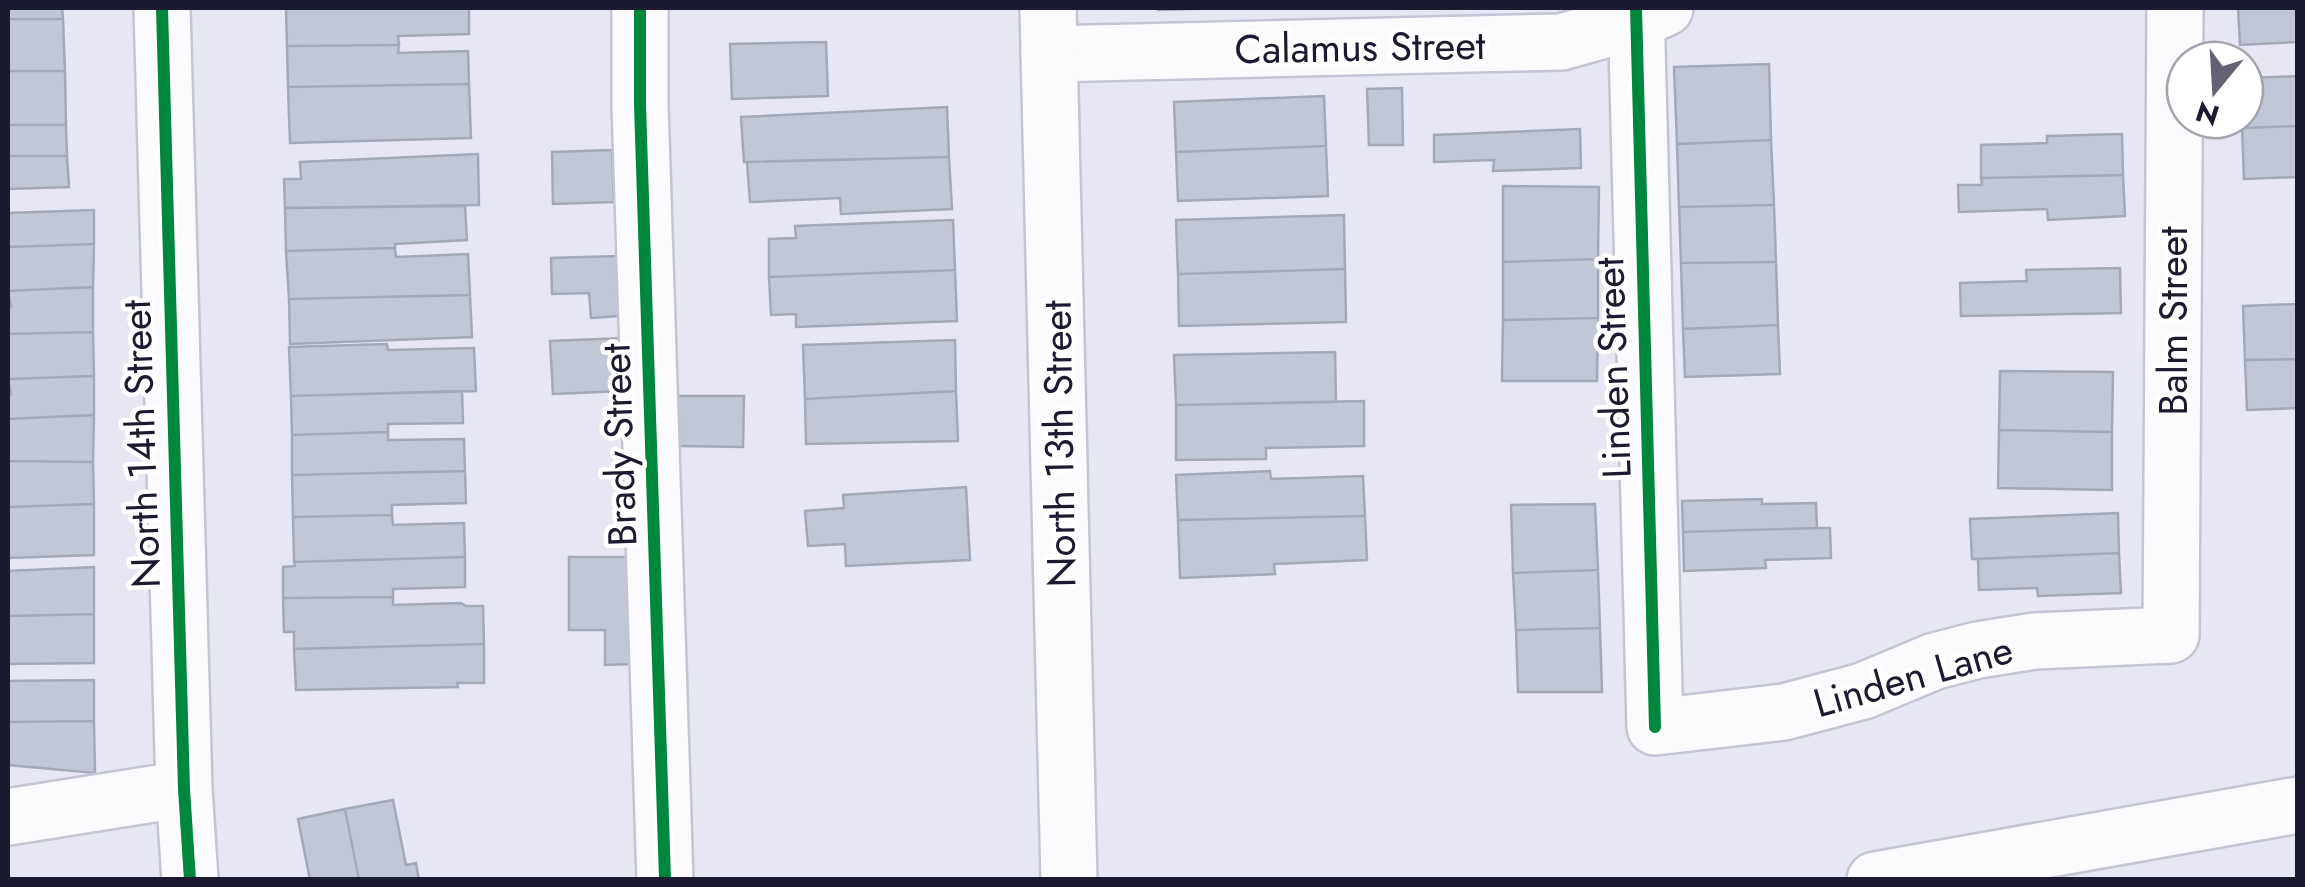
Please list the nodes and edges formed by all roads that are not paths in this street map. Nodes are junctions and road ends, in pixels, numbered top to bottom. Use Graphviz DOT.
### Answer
graph roads {
  1 [pos="162,8"];
  2 [pos="640,8"];
  3 [pos="2175,8"];
  4 [pos="1646,12"];
  5 [pos="1049,31"];
  6 [pos="2171,635"];
  7 [pos="1656,727"];
  8 [pos="184,788"];
  9 [pos="2298,805"];
  10 [pos="8,817"];
  11 [pos="190,880"];
  12 [pos="665,880"];
  13 [pos="1069,880"];
  14 [pos="1876,880"];
  1 -- 8 [label="street, North 14th Street"];
  2 -- 12 [label="street, Brady Street"];
  3 -- 6 [label="street, Balm Street"];
  4 -- 5 [label="street, Calamus Street"];
  4 -- 7 [label="street, Linden Street"];
  5 -- 13 [label="street, North 13th Street"];
  6 -- 7 [label="street, Linden Lane"];
  8 -- 10 [label="street"];
  8 -- 11 [label="street, North 14th Street"];
  9 -- 14 [label="street"];
}
